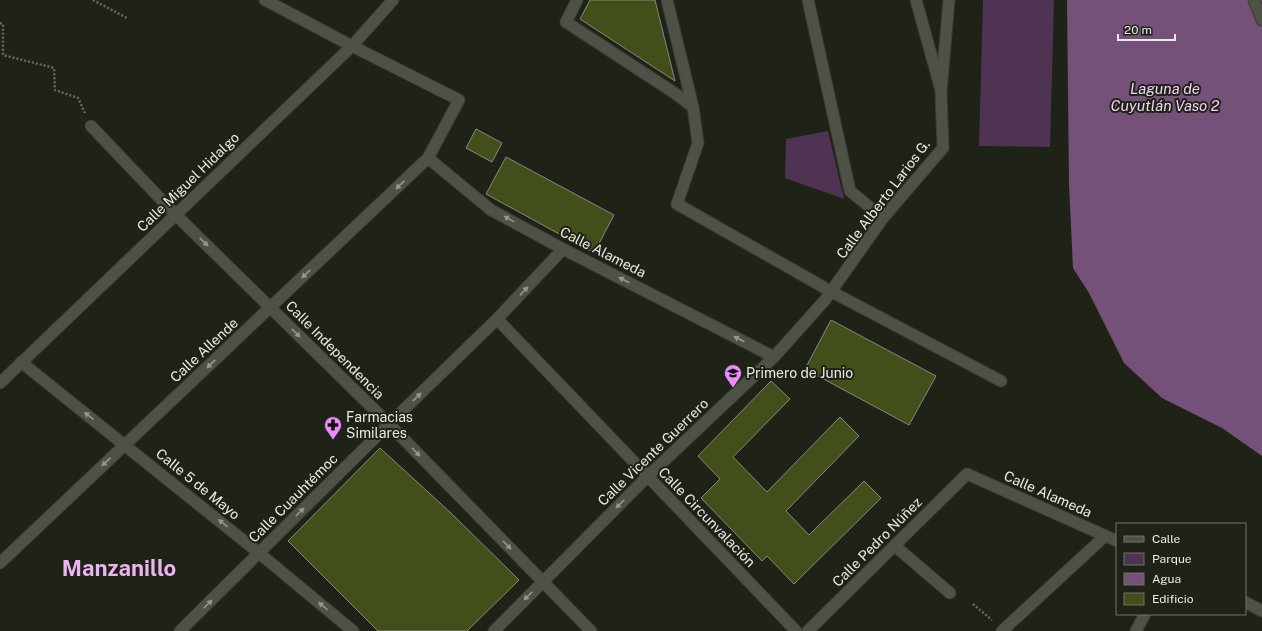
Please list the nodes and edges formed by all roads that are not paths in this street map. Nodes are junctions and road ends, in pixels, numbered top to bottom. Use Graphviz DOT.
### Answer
graph roads {
  1 [pos="265,0"];
  2 [pos="393,0"];
  3 [pos="577,0"];
  4 [pos="667,0"];
  5 [pos="808,0"];
  6 [pos="916,0"];
  7 [pos="949,0"];
  8 [pos="1254,0"];
  9 [pos="1262,20"];
  10 [pos="352,46"];
  11 [pos="941,92"];
  12 [pos="693,107"];
  13 [pos="91,126"];
  14 [pos="428,158"];
  15 [pos="176,215"];
  16 [pos="883,218"];
  17 [pos="563,249"];
  18 [pos="832,292"];
  19 [pos="270,308"];
  20 [pos="497,320"];
  21 [pos="774,357"];
  22 [pos="22,362"];
  23 [pos="1001,381"];
  24 [pos="0,383"];
  25 [pos="389,424"];
  26 [pos="125,444"];
  27 [pos="967,474"];
  28 [pos="648,476"];
  29 [pos="1105,536"];
  30 [pos="1116,541"];
  31 [pos="895,546"];
  32 [pos="259,553"];
  33 [pos="0,563"];
  34 [pos="543,582"];
  35 [pos="950,593"];
  36 [pos="1246,602"];
  37 [pos="1262,610"];
  38 [pos="1144,615"];
  39 [pos="1003,630"];
  40 [pos="180,631"];
  41 [pos="353,631"];
  42 [pos="494,631"];
  43 [pos="591,631"];
  44 [pos="796,631"];
  45 [pos="808,631"];
  46 [pos="1136,631"];
  1 -- 10 [label="street"];
  2 -- 10 [label="street, Calle Miguel Hidalgo"];
  3 -- 12 [label="street"];
  4 -- 12 [label="street"];
  5 -- 16 [label="street"];
  6 -- 11 [label="street"];
  7 -- 11 [label="street, Calle Alberto Larios G."];
  8 -- 9 [label="street"];
  10 -- 14 [label="street, Calle Allende"];
  10 -- 15 [label="street, Calle Miguel Hidalgo"];
  11 -- 16 [label="street, Calle Alberto Larios G."];
  12 -- 18 [label="street"];
  13 -- 15 [label="street, Calle Independencia"];
  17 -- 14 [label="street, Calle Alameda, one-way"];
  14 -- 19 [label="street, Calle Allende, one-way"];
  15 -- 19 [label="street, Calle Independencia, one-way"];
  15 -- 22 [label="street, Calle Miguel Hidalgo"];
  16 -- 18 [label="street, Calle Alberto Larios G."];
  20 -- 17 [label="street, Calle Cuauhtémoc, one-way"];
  21 -- 17 [label="street, Calle Alameda, one-way"];
  18 -- 21 [label="street, Calle Vicente Guerrero"];
  18 -- 23 [label="street"];
  19 -- 25 [label="street, Calle Independencia, one-way"];
  19 -- 26 [label="street, Calle Allende, one-way"];
  25 -- 20 [label="street, Calle Cuauhtémoc, one-way"];
  20 -- 28 [label="street, Calle Circunvalación"];
  21 -- 28 [label="street, Calle Vicente Guerrero"];
  22 -- 24 [label="street, Calle Miguel Hidalgo"];
  26 -- 22 [label="street, Calle 5 de Mayo, one-way"];
  32 -- 25 [label="street, Calle Cuauhtémoc, one-way"];
  25 -- 34 [label="street, Calle Independencia, one-way"];
  32 -- 26 [label="street, Calle 5 de Mayo, one-way"];
  26 -- 33 [label="street, Calle Allende, one-way"];
  27 -- 29 [label="street, Calle Alameda"];
  27 -- 31 [label="street, Calle Pedro Núñez"];
  28 -- 34 [label="street, Calle Vicente Guerrero, one-way"];
  28 -- 44 [label="street, Calle Circunvalación"];
  29 -- 30 [label="street, Calle Alameda"];
  29 -- 39 [label="street"];
  31 -- 35 [label="street"];
  31 -- 45 [label="street, Calle Pedro Núñez"];
  40 -- 32 [label="street, Calle Cuauhtémoc, one-way"];
  41 -- 32 [label="street, Calle 5 de Mayo, one-way"];
  34 -- 42 [label="street, Calle Vicente Guerrero, one-way"];
  34 -- 43 [label="street, Calle Independencia"];
  36 -- 37 [label="street"];
  38 -- 46 [label="street"];
}
